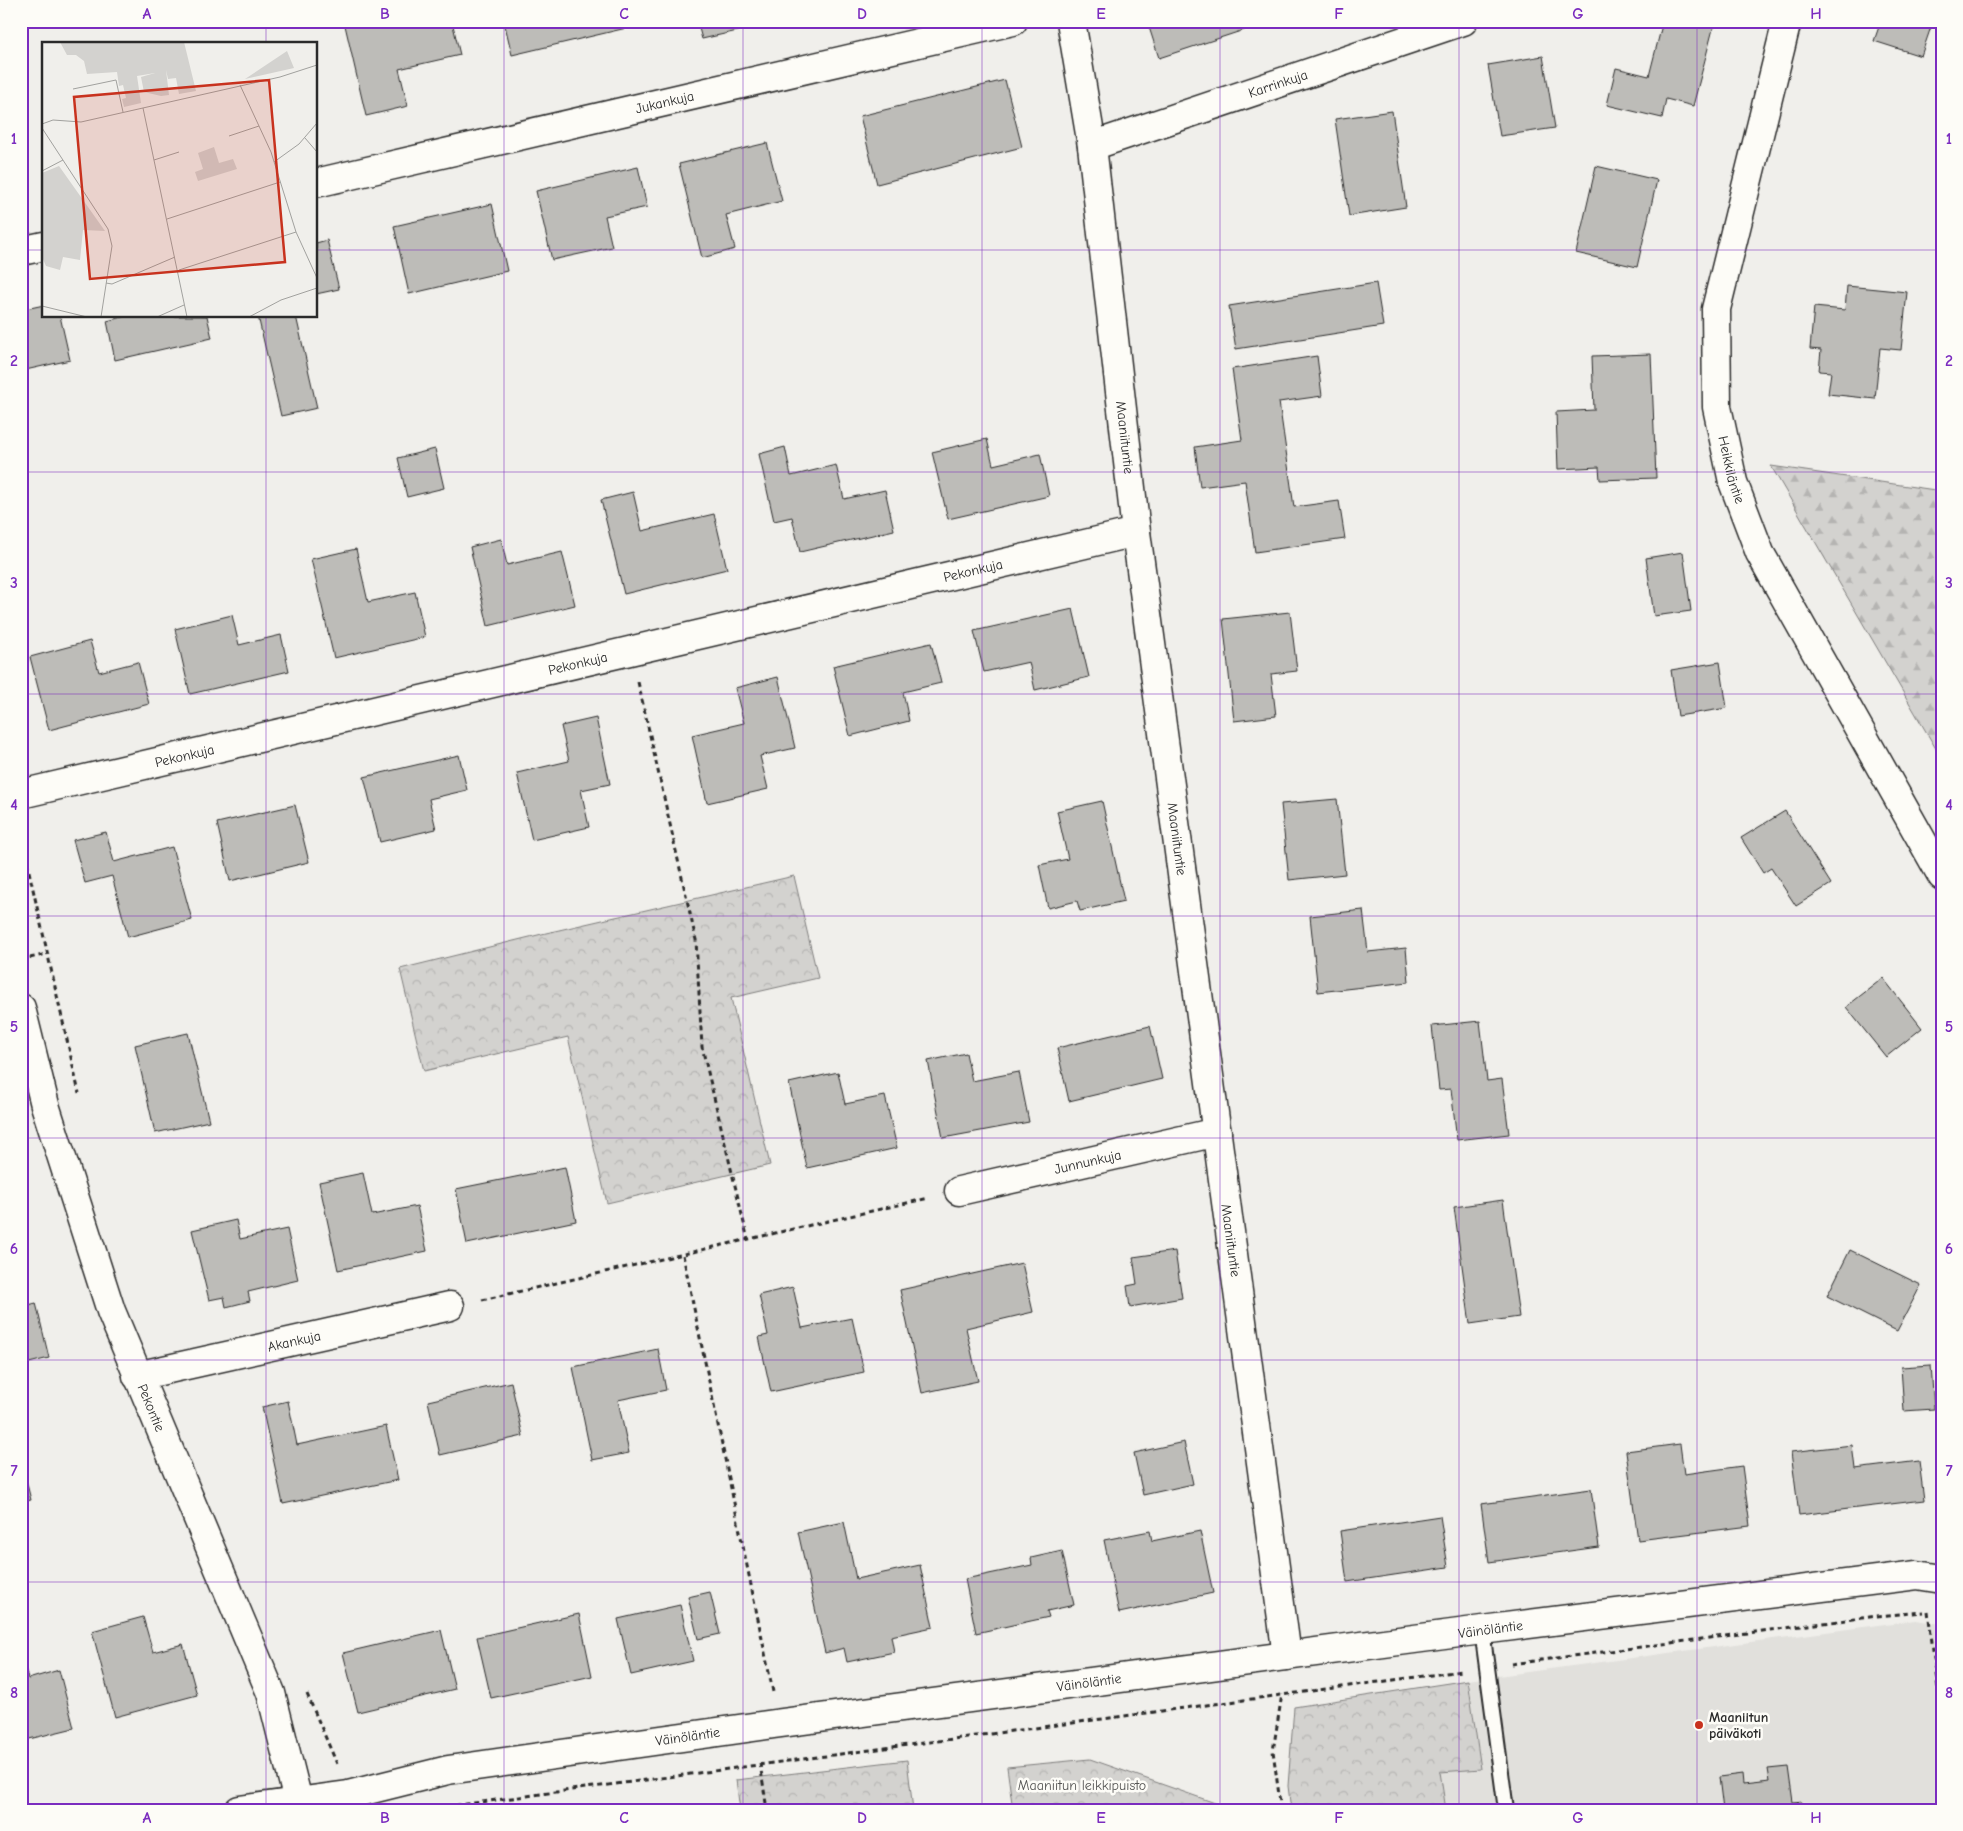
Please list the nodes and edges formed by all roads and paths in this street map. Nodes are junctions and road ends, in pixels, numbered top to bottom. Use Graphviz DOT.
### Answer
graph roads {
  1 [pos="1013,21"];
  2 [pos="1071,21"];
  3 [pos="1463,21"];
  4 [pos="1787,21"];
  5 [pos="1092,146"];
  6 [pos="318,183"];
  7 [pos="42,247"];
  8 [pos="21,252"];
  9 [pos="1136,532"];
  10 [pos="630,650"];
  11 [pos="21,794"];
  12 [pos="21,836"];
  13 [pos="22,847"];
  14 [pos="1942,876"];
  15 [pos="48,954"];
  16 [pos="21,960"];
  17 [pos="21,1008"];
  18 [pos="80,1096"];
  19 [pos="1217,1132"];
  20 [pos="959,1191"];
  21 [pos="748,1240"];
  22 [pos="683,1255"];
  23 [pos="450,1306"];
  24 [pos="137,1376"];
  25 [pos="1942,1578"];
  26 [pos="1928,1611"];
  27 [pos="1935,1611"];
  28 [pos="1482,1630"];
  29 [pos="1287,1656"];
  30 [pos="1486,1668"];
  31 [pos="772,1688"];
  32 [pos="307,1692"];
  33 [pos="1282,1695"];
  34 [pos="1942,1720"];
  35 [pos="348,1795"];
  36 [pos="298,1802"];
  37 [pos="766,1802"];
  38 [pos="238,1810"];
  39 [pos="438,1810"];
  40 [pos="767,1810"];
  41 [pos="1281,1810"];
  42 [pos="1506,1810"];
  1 -- 6 [label="street, Jukankuja"];
  2 -- 5 [label="street, Maaniituntie"];
  3 -- 5 [label="street, Karrinkuja"];
  4 -- 14 [label="street, Heikkiläntie"];
  5 -- 9 [label="street, Maaniituntie"];
  7 -- 8 [label="street"];
  9 -- 10 [label="street, Pekonkuja"];
  9 -- 19 [label="street, Maaniituntie"];
  10 -- 11 [label="street, Pekonkuja"];
  10 -- 21 [label="path"];
  12 -- 13 [label="path"];
  13 -- 15 [label="path"];
  15 -- 16 [label="path"];
  15 -- 18 [label="path"];
  17 -- 24 [label="street, Pekontie"];
  19 -- 20 [label="street, Junnunkuja"];
  19 -- 29 [label="street, Maaniituntie"];
  20 -- 21 [label="path"];
  21 -- 22 [label="path"];
  22 -- 23 [label="path"];
  22 -- 31 [label="path"];
  23 -- 24 [label="street, Akankuja"];
  24 -- 36 [label="street, Pekontie"];
  25 -- 28 [label="street, Väinöläntie"];
  26 -- 27 [label="path"];
  26 -- 30 [label="path"];
  26 -- 34 [label="path"];
  28 -- 29 [label="street, Väinöläntie"];
  28 -- 30 [label="lane"];
  29 -- 35 [label="street, Väinöläntie"];
  30 -- 33 [label="path"];
  30 -- 42 [label="lane"];
  32 -- 35 [label="path"];
  33 -- 39 [label="path"];
  33 -- 41 [label="path"];
  35 -- 36 [label="street, Väinöläntie"];
  36 -- 38 [label="street, Väinöläntie"];
  37 -- 40 [label="path"];
}
